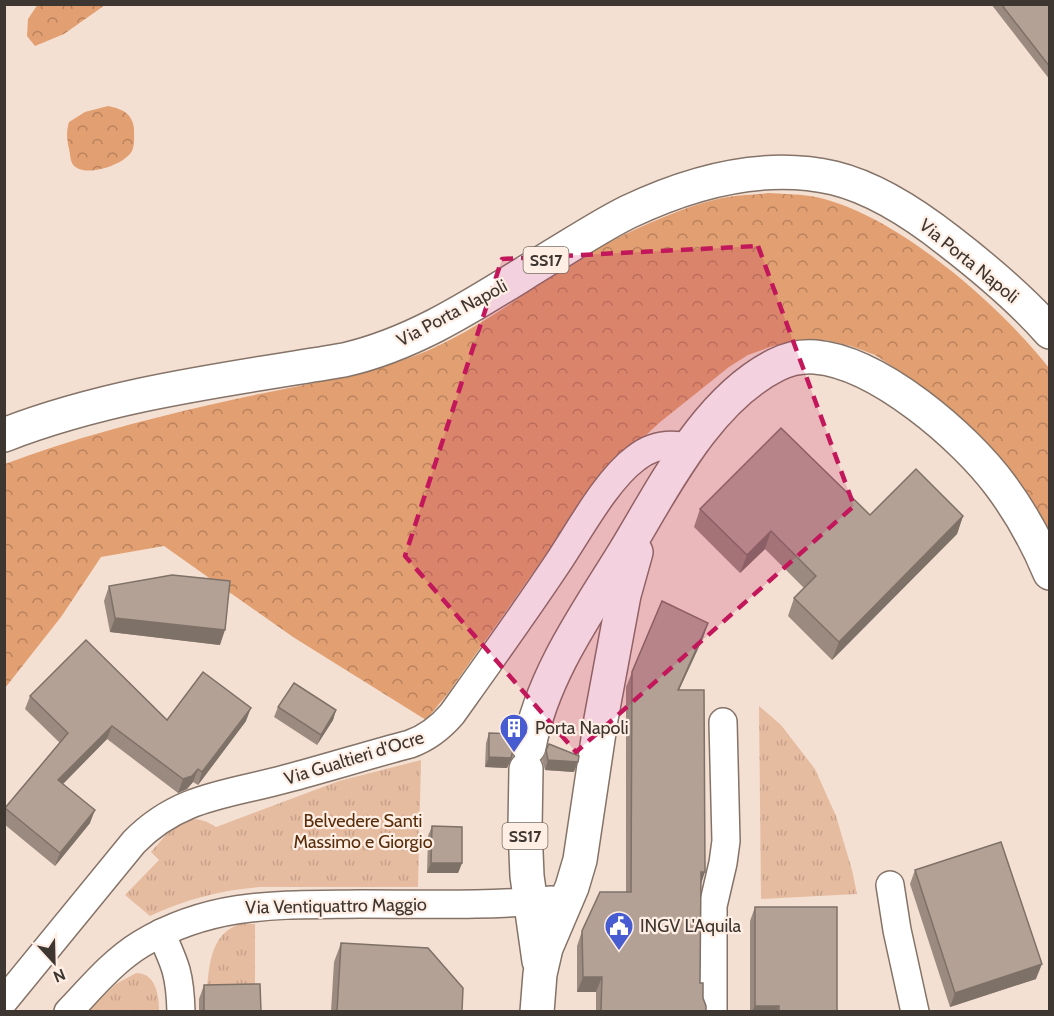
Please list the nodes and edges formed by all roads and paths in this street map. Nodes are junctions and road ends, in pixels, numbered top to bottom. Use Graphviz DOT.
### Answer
graph roads {
  1 [pos="1050,332"];
  2 [pos="4,435"];
  3 [pos="687,447"];
  4 [pos="654,504"];
  5 [pos="1050,573"];
  6 [pos="723,722"];
  7 [pos="890,885"];
  8 [pos="566,899"];
  9 [pos="530,902"];
  10 [pos="161,933"];
  11 [pos="540,974"];
  12 [pos="4,1001"];
  13 [pos="68,1011"];
  14 [pos="180,1011"];
  15 [pos="537,1011"];
  16 [pos="713,1011"];
  17 [pos="915,1011"];
  1 -- 2 [label="main road, Via Porta Napoli / SS17"];
  3 -- 4 [label="main road, SS17"];
  3 -- 5 [label="main road, SS17"];
  3 -- 12 [label="street, Via Gualtieri d'Ocre"];
  4 -- 8 [label="main road, SS17"];
  4 -- 9 [label="main road, SS17"];
  6 -- 16 [label="street"];
  7 -- 17 [label="street"];
  8 -- 9 [label="street, Via Ventiquattro Maggio"];
  8 -- 11 [label="main road, SS17"];
  9 -- 10 [label="street, Via Ventiquattro Maggio"];
  9 -- 11 [label="main road"];
  10 -- 13 [label="street, Via Ventiquattro Maggio"];
  10 -- 14 [label="street"];
  11 -- 15 [label="main road, SS17"];
}
